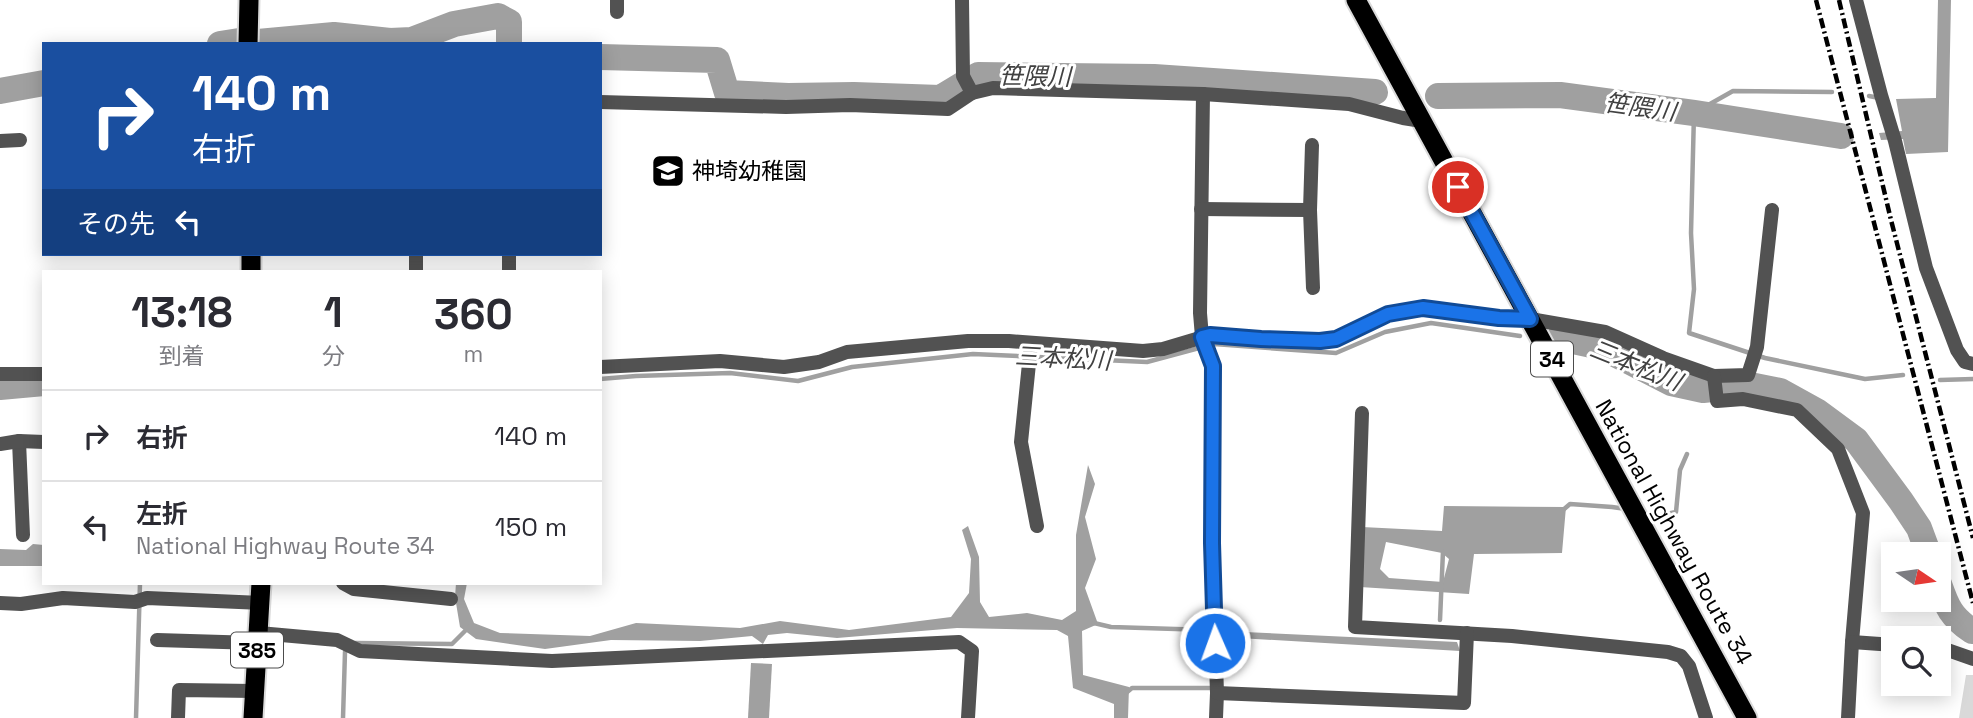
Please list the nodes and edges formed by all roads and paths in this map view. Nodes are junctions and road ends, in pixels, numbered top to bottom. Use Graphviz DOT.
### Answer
graph roads {
  1 [pos="249,0"];
  2 [pos="962,0"];
  3 [pos="1356,0"];
  4 [pos="1856,0"];
  5 [pos="248,42"];
  6 [pos="972,93"];
  7 [pos="1203,94"];
  8 [pos="602,102"];
  9 [pos="1422,121"];
  10 [pos="20,140"];
  11 [pos="0,141"];
  12 [pos="1311,145"];
  13 [pos="1201,209"];
  14 [pos="1310,210"];
  15 [pos="1772,210"];
  16 [pos="1313,288"];
  17 [pos="1530,319"];
  18 [pos="1202,337"];
  19 [pos="1031,344"];
  20 [pos="1973,363"];
  21 [pos="602,367"];
  22 [pos="0,373"];
  23 [pos="42,374"];
  24 [pos="1714,376"];
  25 [pos="1362,413"];
  26 [pos="19,441"];
  27 [pos="42,442"];
  28 [pos="0,444"];
  29 [pos="1037,526"];
  30 [pos="23,535"];
  31 [pos="261,585"];
  32 [pos="347,585"];
  33 [pos="451,599"];
  34 [pos="0,603"];
  35 [pos="260,603"];
  36 [pos="1467,633"];
  37 [pos="258,638"];
  38 [pos="158,640"];
  39 [pos="1852,642"];
  40 [pos="1881,644"];
  41 [pos="1951,651"];
  42 [pos="1973,659"];
  43 [pos="254,691"];
  44 [pos="1217,693"];
  45 [pos="178,718"];
  46 [pos="253,718"];
  47 [pos="968,718"];
  48 [pos="1216,718"];
  49 [pos="1706,718"];
  50 [pos="1747,718"];
  51 [pos="1848,718"];
  1 -- 5 [label="highway"];
  2 -- 6 [label="street"];
  3 -- 9 [label="highway, National Highway Route 34 / 34"];
  4 -- 20 [label="street"];
  6 -- 7 [label="street"];
  6 -- 8 [label="street"];
  7 -- 9 [label="street"];
  7 -- 13 [label="street"];
  9 -- 17 [label="highway, National Highway Route 34 / 34"];
  10 -- 11 [label="street"];
  12 -- 14 [label="street"];
  13 -- 14 [label="street"];
  13 -- 18 [label="street"];
  14 -- 16 [label="street"];
  15 -- 24 [label="street"];
  17 -- 18 [label="street"];
  17 -- 24 [label="street"];
  17 -- 50 [label="highway, National Highway Route 34 / 34"];
  18 -- 19 [label="street"];
  18 -- 44 [label="street"];
  19 -- 21 [label="street"];
  19 -- 29 [label="street"];
  22 -- 23 [label="street"];
  24 -- 39 [label="street"];
  25 -- 36 [label="street"];
  26 -- 27 [label="street"];
  26 -- 28 [label="street"];
  26 -- 30 [label="street"];
  31 -- 35 [label="highway, 385"];
  32 -- 33 [label="street"];
  34 -- 35 [label="street"];
  35 -- 37 [label="highway, 385"];
  36 -- 44 [label="street"];
  36 -- 49 [label="street"];
  37 -- 38 [label="street"];
  37 -- 43 [label="highway, 385"];
  37 -- 47 [label="street"];
  39 -- 40 [label="street"];
  39 -- 51 [label="street"];
  41 -- 42 [label="street"];
  43 -- 45 [label="street"];
  43 -- 46 [label="highway, 385"];
  44 -- 48 [label="street"];
}
